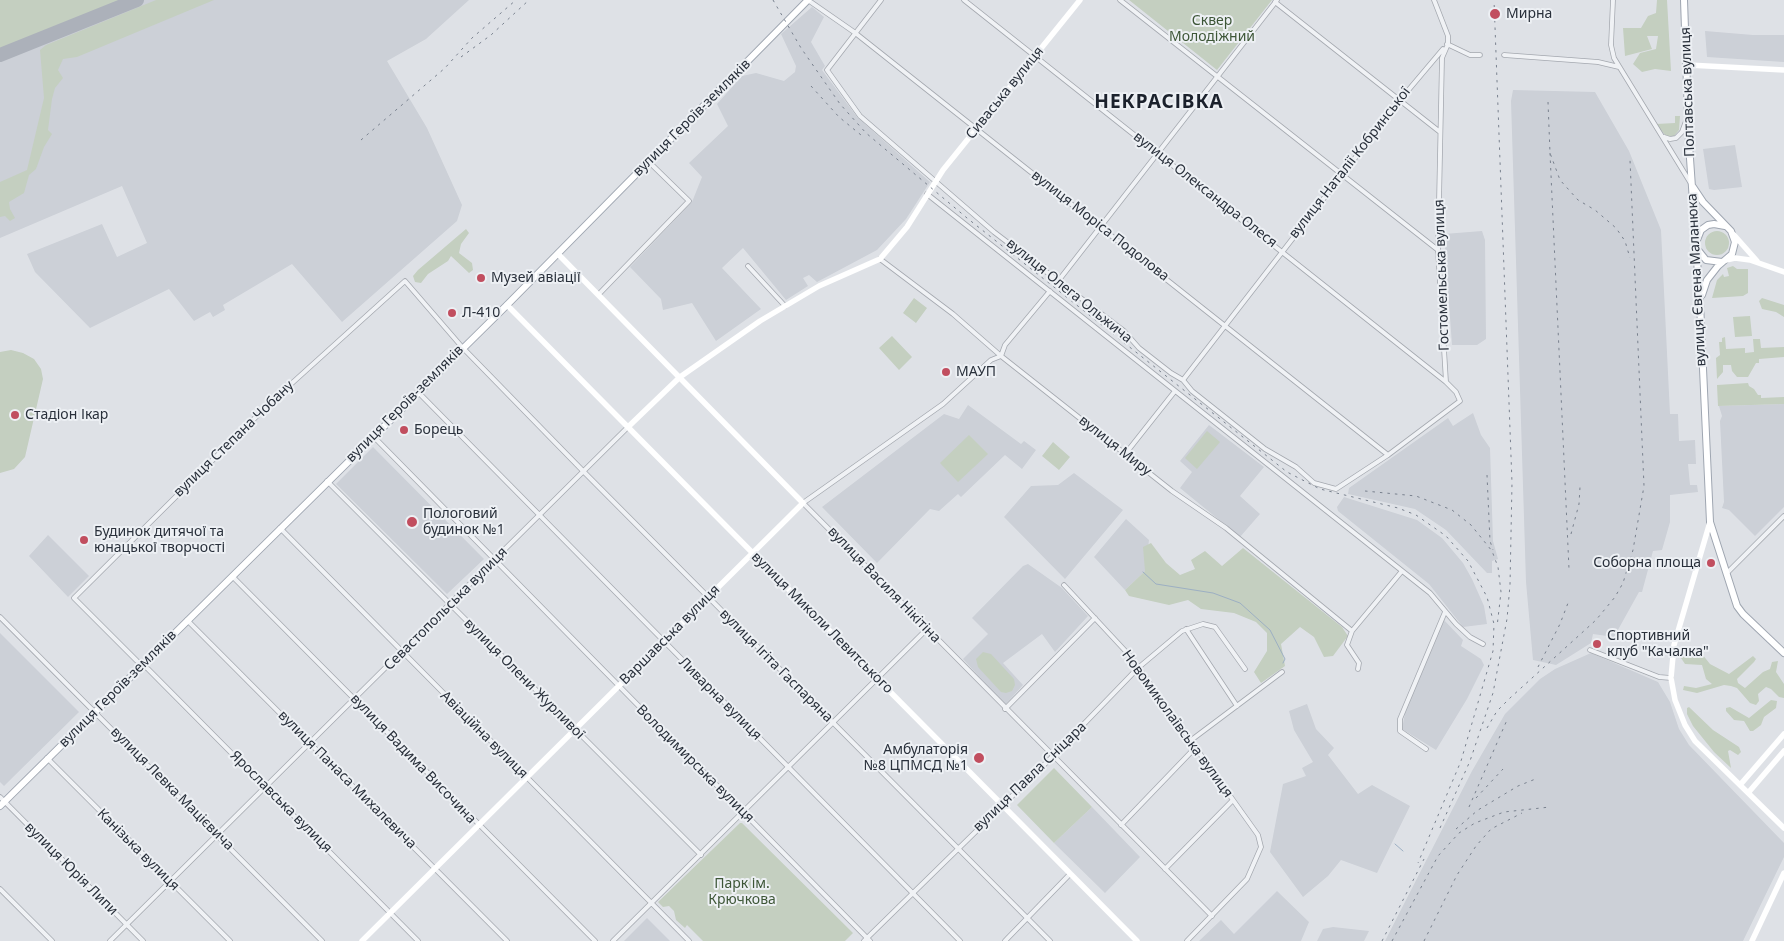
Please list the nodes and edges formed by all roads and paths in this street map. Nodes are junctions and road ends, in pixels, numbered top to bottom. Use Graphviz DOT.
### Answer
graph roads {
  1 [pos="808,0"];
  2 [pos="881,0"];
  3 [pos="964,0"];
  4 [pos="1080,0"];
  5 [pos="1120,0"];
  6 [pos="1434,0"];
  7 [pos="1613,0"];
  8 [pos="1684,0"];
  9 [pos="1276,1"];
  10 [pos="854,32"];
  11 [pos="1448,44"];
  12 [pos="1480,55"];
  13 [pos="1504,55"];
  14 [pos="1035,56"];
  15 [pos="1688,65"];
  16 [pos="1619,68"];
  17 [pos="1784,70"];
  18 [pos="1219,76"];
  19 [pos="1400,100"];
  20 [pos="1688,115"];
  21 [pos="976,129"];
  22 [pos="1440,132"];
  23 [pos="1662,136"];
  24 [pos="1159,153"];
  25 [pos="648,162"];
  26 [pos="1340,175"];
  27 [pos="1691,184"];
  28 [pos="934,185"];
  29 [pos="927,194"];
  30 [pos="1102,227"];
  31 [pos="1731,231"];
  32 [pos="1696,244"];
  33 [pos="1281,250"];
  34 [pos="1438,250"];
  35 [pos="558,254"];
  36 [pos="880,259"];
  37 [pos="1725,260"];
  38 [pos="1759,263"];
  39 [pos="748,266"];
  40 [pos="1784,272"];
  41 [pos="1059,280"];
  42 [pos="1050,292"];
  43 [pos="598,294"];
  44 [pos="1700,303"];
  45 [pos="507,305"];
  46 [pos="785,306"];
  47 [pos="1224,324"];
  48 [pos="462,347"];
  49 [pos="1001,356"];
  50 [pos="680,377"];
  51 [pos="1183,380"];
  52 [pos="1446,382"];
  53 [pos="1175,391"];
  54 [pos="418,392"];
  55 [pos="628,428"];
  56 [pos="373,436"];
  57 [pos="1126,453"];
  58 [pos="1388,455"];
  59 [pos="584,472"];
  60 [pos="328,481"];
  61 [pos="803,503"];
  62 [pos="540,515"];
  63 [pos="1784,516"];
  64 [pos="1710,522"];
  65 [pos="280,528"];
  66 [pos="752,553"];
  67 [pos="494,561"];
  68 [pos="1402,571"];
  69 [pos="1726,574"];
  70 [pos="232,576"];
  71 [pos="1064,585"];
  72 [pos="708,598"];
  73 [pos="449,604"];
  74 [pos="1445,612"];
  75 [pos="0,617"];
  76 [pos="1095,618"];
  77 [pos="187,620"];
  78 [pos="927,629"];
  79 [pos="1186,629"];
  80 [pos="1352,631"];
  81 [pos="664,642"];
  82 [pos="1483,644"];
  83 [pos="1590,650"];
  84 [pos="402,652"];
  85 [pos="1784,653"];
  86 [pos="143,665"];
  87 [pos="1138,668"];
  88 [pos="1245,669"];
  89 [pos="1358,669"];
  90 [pos="1282,672"];
  91 [pos="1671,678"];
  92 [pos="877,680"];
  93 [pos="618,686"];
  94 [pos="356,700"];
  95 [pos="1238,706"];
  96 [pos="1006,709"];
  97 [pos="96,712"];
  98 [pos="832,722"];
  99 [pos="573,730"];
  100 [pos="1784,734"];
  101 [pos="1190,740"];
  102 [pos="311,743"];
  103 [pos="1194,748"];
  104 [pos="1426,749"];
  105 [pos="1784,751"];
  106 [pos="1052,757"];
  107 [pos="47,758"];
  108 [pos="787,767"];
  109 [pos="526,777"];
  110 [pos="1740,785"];
  111 [pos="266,788"];
  112 [pos="1748,793"];
  113 [pos="1,801"];
  114 [pos="1232,801"];
  115 [pos="1002,804"];
  116 [pos="743,813"];
  117 [pos="478,824"];
  118 [pos="1121,825"];
  119 [pos="1784,828"];
  120 [pos="218,834"];
  121 [pos="958,847"];
  122 [pos="701,855"];
  123 [pos="434,868"];
  124 [pos="1165,869"];
  125 [pos="1784,873"];
  126 [pos="1070,874"];
  127 [pos="171,882"];
  128 [pos="0,889"];
  129 [pos="912,893"];
  130 [pos="652,903"];
  131 [pos="390,912"];
  132 [pos="1212,916"];
  133 [pos="1028,919"];
  134 [pos="127,925"];
  135 [pos="867,940"];
  136 [pos="52,941"];
  137 [pos="110,941"];
  138 [pos="143,941"];
  139 [pos="230,941"];
  140 [pos="322,941"];
  141 [pos="362,941"];
  142 [pos="418,941"];
  143 [pos="507,941"];
  144 [pos="595,941"];
  145 [pos="613,941"];
  146 [pos="688,941"];
  147 [pos="960,941"];
  148 [pos="1005,941"];
  149 [pos="1050,941"];
  150 [pos="1137,941"];
  151 [pos="1186,941"];
  152 [pos="1752,941"];
  1 -- 10 [label="street, вулиця Моріса Подолова"];
  1 -- 25 [label="main road, вулиця Героїв-земляків"];
  2 -- 10 [label="street"];
  3 -- 14 [label="street, вулиця Олександра Олеся"];
  4 -- 14 [label="street, Сиваська вулиця"];
  5 -- 18 [label="street"];
  6 -- 11 [label="street, Гостомельська вулиця"];
  7 -- 16 [label="street, вулиця Євгена Маланюка"];
  8 -- 15 [label="main road, Полтавська вулиця"];
  9 -- 18 [label="street"];
  9 -- 19 [label="street"];
  10 -- 21 [label="street, вулиця Моріса Подолова"];
  10 -- 28 [label="street, вулиця Олега Ольжича"];
  11 -- 12 [label="street"];
  11 -- 19 [label="street, вулиця Наталії Кобринської"];
  11 -- 22 [label="street, Гостомельська вулиця"];
  13 -- 16 [label="street"];
  14 -- 21 [label="street, Сиваська вулиця"];
  14 -- 24 [label="street, вулиця Олександра Олеся"];
  15 -- 17 [label="street"];
  15 -- 20 [label="main road, Полтавська вулиця"];
  16 -- 23 [label="street, вулиця Євгена Маланюка"];
  18 -- 24 [label="street"];
  18 -- 26 [label="street"];
  19 -- 22 [label="street"];
  19 -- 26 [label="street, вулиця Наталії Кобринської"];
  20 -- 23 [label="street"];
  20 -- 27 [label="main road, Полтавська вулиця"];
  21 -- 28 [label="street, Сиваська вулиця"];
  21 -- 30 [label="street, вулиця Моріса Подолова"];
  22 -- 34 [label="street, Гостомельська вулиця"];
  23 -- 27 [label="street, вулиця Євгена Маланюка"];
  24 -- 30 [label="street"];
  24 -- 33 [label="street, вулиця Олександра Олеся"];
  25 -- 35 [label="main road, вулиця Героїв-земляків"];
  25 -- 43 [label="street"];
  26 -- 33 [label="street, вулиця Наталії Кобринської"];
  26 -- 34 [label="street"];
  27 -- 31 [label="main road"];
  27 -- 32 [label="main road, вулиця Євгена Маланюка"];
  28 -- 29 [label="street, Севастопольська вулиця"];
  28 -- 41 [label="street, вулиця Олега Ольжича"];
  29 -- 36 [label="street, Севастопольська вулиця"];
  29 -- 42 [label="street, вулиця Олега Ольжича"];
  30 -- 41 [label="street"];
  30 -- 47 [label="street, вулиця Моріса Подолова"];
  31 -- 32 [label="main road"];
  31 -- 37 [label="main road"];
  31 -- 38 [label="street"];
  32 -- 37 [label="main road"];
  32 -- 44 [label="main road, вулиця Євгена Маланюка"];
  33 -- 47 [label="street, вулиця Наталії Кобринської"];
  33 -- 52 [label="street, вулиця Олександра Олеся"];
  34 -- 52 [label="street, Гостомельська вулиця"];
  35 -- 43 [label="street, вулиця Василя Нікітіна"];
  35 -- 45 [label="main road, вулиця Героїв-земляків"];
  36 -- 46 [label="street, Севастопольська вулиця"];
  36 -- 49 [label="street, вулиця Миру"];
  37 -- 38 [label="street"];
  37 -- 44 [label="main road"];
  38 -- 40 [label="street"];
  39 -- 46 [label="street"];
  41 -- 51 [label="street, вулиця Олега Ольжича"];
  42 -- 49 [label="street"];
  42 -- 53 [label="street, вулиця Олега Ольжича"];
  43 -- 50 [label="street, вулиця Василя Нікітіна"];
  44 -- 64 [label="main road, вулиця Євгена Маланюка"];
  45 -- 48 [label="main road, вулиця Героїв-земляків"];
  45 -- 55 [label="street, вулиця Миколи Левитського"];
  46 -- 50 [label="street, Севастопольська вулиця"];
  47 -- 51 [label="street, вулиця Наталії Кобринської"];
  47 -- 58 [label="street, вулиця Моріса Подолова"];
  48 -- 54 [label="main road, вулиця Героїв-земляків"];
  48 -- 59 [label="street, вулиця Ігіта Гаспаряна"];
  48 -- 86 [label="street, вулиця Степана Чобану"];
  49 -- 57 [label="street, вулиця Миру"];
  49 -- 61 [label="street, Варшавська вулиця"];
  50 -- 55 [label="street, Севастопольська вулиця"];
  50 -- 61 [label="street, вулиця Василя Нікітіна"];
  51 -- 58 [label="street, вулиця Олега Ольжича"];
  52 -- 58 [label="street"];
  53 -- 57 [label="street"];
  53 -- 68 [label="street, вулиця Олега Ольжича"];
  54 -- 56 [label="main road, вулиця Героїв-земляків"];
  54 -- 62 [label="street, Ливарна вулиця"];
  55 -- 59 [label="street, Севастопольська вулиця"];
  55 -- 66 [label="street, вулиця Миколи Левитського"];
  56 -- 60 [label="main road, вулиця Героїв-земляків"];
  56 -- 67 [label="street, Володимирська вулиця"];
  57 -- 80 [label="street, вулиця Миру"];
  59 -- 62 [label="street, Севастопольська вулиця"];
  59 -- 72 [label="street, вулиця Ігіта Гаспаряна"];
  60 -- 65 [label="main road, вулиця Героїв-земляків"];
  60 -- 73 [label="street, вулиця Олени Журливої"];
  61 -- 66 [label="street, Варшавська вулиця"];
  61 -- 78 [label="street, вулиця Василя Нікітіна"];
  62 -- 67 [label="street, Севастопольська вулиця"];
  62 -- 81 [label="street, Ливарна вулиця"];
  63 -- 69 [label="street"];
  64 -- 69 [label="main road, вулиця Євгена Маланюка"];
  64 -- 91 [label="street"];
  65 -- 70 [label="main road, вулиця Героїв-земляків"];
  65 -- 84 [label="street, Авіаційна вулиця"];
  66 -- 72 [label="street, Варшавська вулиця"];
  66 -- 92 [label="street, вулиця Миколи Левитського"];
  67 -- 73 [label="street, Севастопольська вулиця"];
  67 -- 93 [label="street, Володимирська вулиця"];
  68 -- 74 [label="street, вулиця Олега Ольжича"];
  68 -- 80 [label="street"];
  69 -- 85 [label="main road, вулиця Євгена Маланюка"];
  70 -- 77 [label="main road, вулиця Героїв-земляків"];
  70 -- 94 [label="street, вулиця Вадима Височина"];
  71 -- 76 [label="street, Новомиколаївська вулиця"];
  72 -- 81 [label="street, Варшавська вулиця"];
  72 -- 98 [label="street, вулиця Ігіта Гаспаряна"];
  73 -- 84 [label="street, Севастопольська вулиця"];
  73 -- 99 [label="street, вулиця Олени Журливої"];
  74 -- 82 [label="street, вулиця Олега Ольжича"];
  74 -- 104 [label="street"];
  75 -- 97 [label="street, вулиця Левка Мацієвича"];
  76 -- 87 [label="street, Новомиколаївська вулиця"];
  76 -- 96 [label="street"];
  77 -- 86 [label="main road, вулиця Героїв-земляків"];
  77 -- 102 [label="street, вулиця Панаса Михалевича"];
  78 -- 92 [label="street"];
  78 -- 96 [label="street, вулиця Василя Нікітіна"];
  79 -- 87 [label="street, вулиця Павла Сніцара"];
  79 -- 88 [label="street, вулиця Павла Сніцара"];
  79 -- 95 [label="street"];
  80 -- 89 [label="street"];
  81 -- 93 [label="street, Варшавська вулиця"];
  81 -- 108 [label="street, Ливарна вулиця"];
  83 -- 91 [label="street"];
  84 -- 94 [label="street, Севастопольська вулиця"];
  84 -- 109 [label="street, Авіаційна вулиця"];
  86 -- 97 [label="main road, вулиця Героїв-земляків"];
  86 -- 111 [label="street, Ярославська вулиця"];
  87 -- 101 [label="street, Новомиколаївська вулиця"];
  87 -- 106 [label="street, вулиця Павла Сніцара"];
  90 -- 95 [label="street"];
  91 -- 110 [label="street"];
  92 -- 98 [label="street"];
  92 -- 115 [label="street, вулиця Миколи Левитського"];
  93 -- 99 [label="street, Варшавська вулиця"];
  93 -- 116 [label="street, Володимирська вулиця"];
  94 -- 102 [label="street, Севастопольська вулиця"];
  94 -- 117 [label="street, вулиця Вадима Височина"];
  95 -- 101 [label="street"];
  96 -- 106 [label="street, вулиця Василя Нікітіна"];
  97 -- 107 [label="main road, вулиця Героїв-земляків"];
  97 -- 120 [label="street, вулиця Левка Мацієвича"];
  98 -- 108 [label="street"];
  98 -- 121 [label="street, вулиця Ігіта Гаспаряна"];
  99 -- 109 [label="street, Варшавська вулиця"];
  99 -- 122 [label="street, вулиця Олени Журливої"];
  100 -- 110 [label="street"];
  101 -- 103 [label="street, Новомиколаївська вулиця"];
  102 -- 111 [label="street, Севастопольська вулиця"];
  102 -- 123 [label="street, вулиця Панаса Михалевича"];
  103 -- 114 [label="street, Новомиколаївська вулиця"];
  103 -- 118 [label="street"];
  105 -- 112 [label="street"];
  106 -- 115 [label="street, вулиця Павла Сніцара"];
  106 -- 118 [label="street, вулиця Василя Нікітіна"];
  107 -- 113 [label="main road, вулиця Героїв-земляків"];
  107 -- 127 [label="street, Канізька вулиця"];
  108 -- 116 [label="street"];
  108 -- 129 [label="street, Ливарна вулиця"];
  109 -- 117 [label="street, Варшавська вулиця"];
  109 -- 130 [label="street, Авіаційна вулиця"];
  110 -- 112 [label="street"];
  111 -- 120 [label="street, Севастопольська вулиця"];
  111 -- 131 [label="street, Ярославська вулиця"];
  112 -- 119 [label="street"];
  113 -- 134 [label="street, вулиця Юрія Липи"];
  114 -- 124 [label="street"];
  114 -- 132 [label="street, Новомиколаївська вулиця"];
  115 -- 121 [label="street, вулиця Павла Сніцара"];
  115 -- 126 [label="street, вулиця Миколи Левитського"];
  116 -- 122 [label="street"];
  116 -- 135 [label="street, Володимирська вулиця"];
  117 -- 123 [label="street, Варшавська вулиця"];
  117 -- 144 [label="street, вулиця Вадима Височина"];
  118 -- 124 [label="street, вулиця Василя Нікітіна"];
  120 -- 127 [label="street, Севастопольська вулиця"];
  120 -- 140 [label="street, вулиця Левка Мацієвича"];
  121 -- 129 [label="street, вулиця Павла Сніцара"];
  121 -- 133 [label="street, вулиця Ігіта Гаспаряна"];
  122 -- 130 [label="street"];
  123 -- 131 [label="street, Варшавська вулиця"];
  123 -- 143 [label="street, вулиця Панаса Михалевича"];
  124 -- 132 [label="street, вулиця Василя Нікітіна"];
  125 -- 152 [label="street"];
  126 -- 133 [label="street"];
  126 -- 150 [label="street, вулиця Миколи Левитського"];
  127 -- 134 [label="street, Севастопольська вулиця"];
  127 -- 139 [label="street, Канізька вулиця"];
  128 -- 136 [label="street"];
  129 -- 135 [label="street, вулиця Павла Сніцара"];
  129 -- 147 [label="street, Ливарна вулиця"];
  130 -- 145 [label="street"];
  130 -- 146 [label="street, Авіаційна вулиця"];
  131 -- 141 [label="street, Варшавська вулиця"];
  131 -- 142 [label="street, Ярославська вулиця"];
  132 -- 151 [label="street"];
  133 -- 148 [label="street"];
  133 -- 149 [label="street, вулиця Ігіта Гаспаряна"];
  134 -- 137 [label="street, Севастопольська вулиця"];
  134 -- 138 [label="street, вулиця Юрія Липи"];
}
